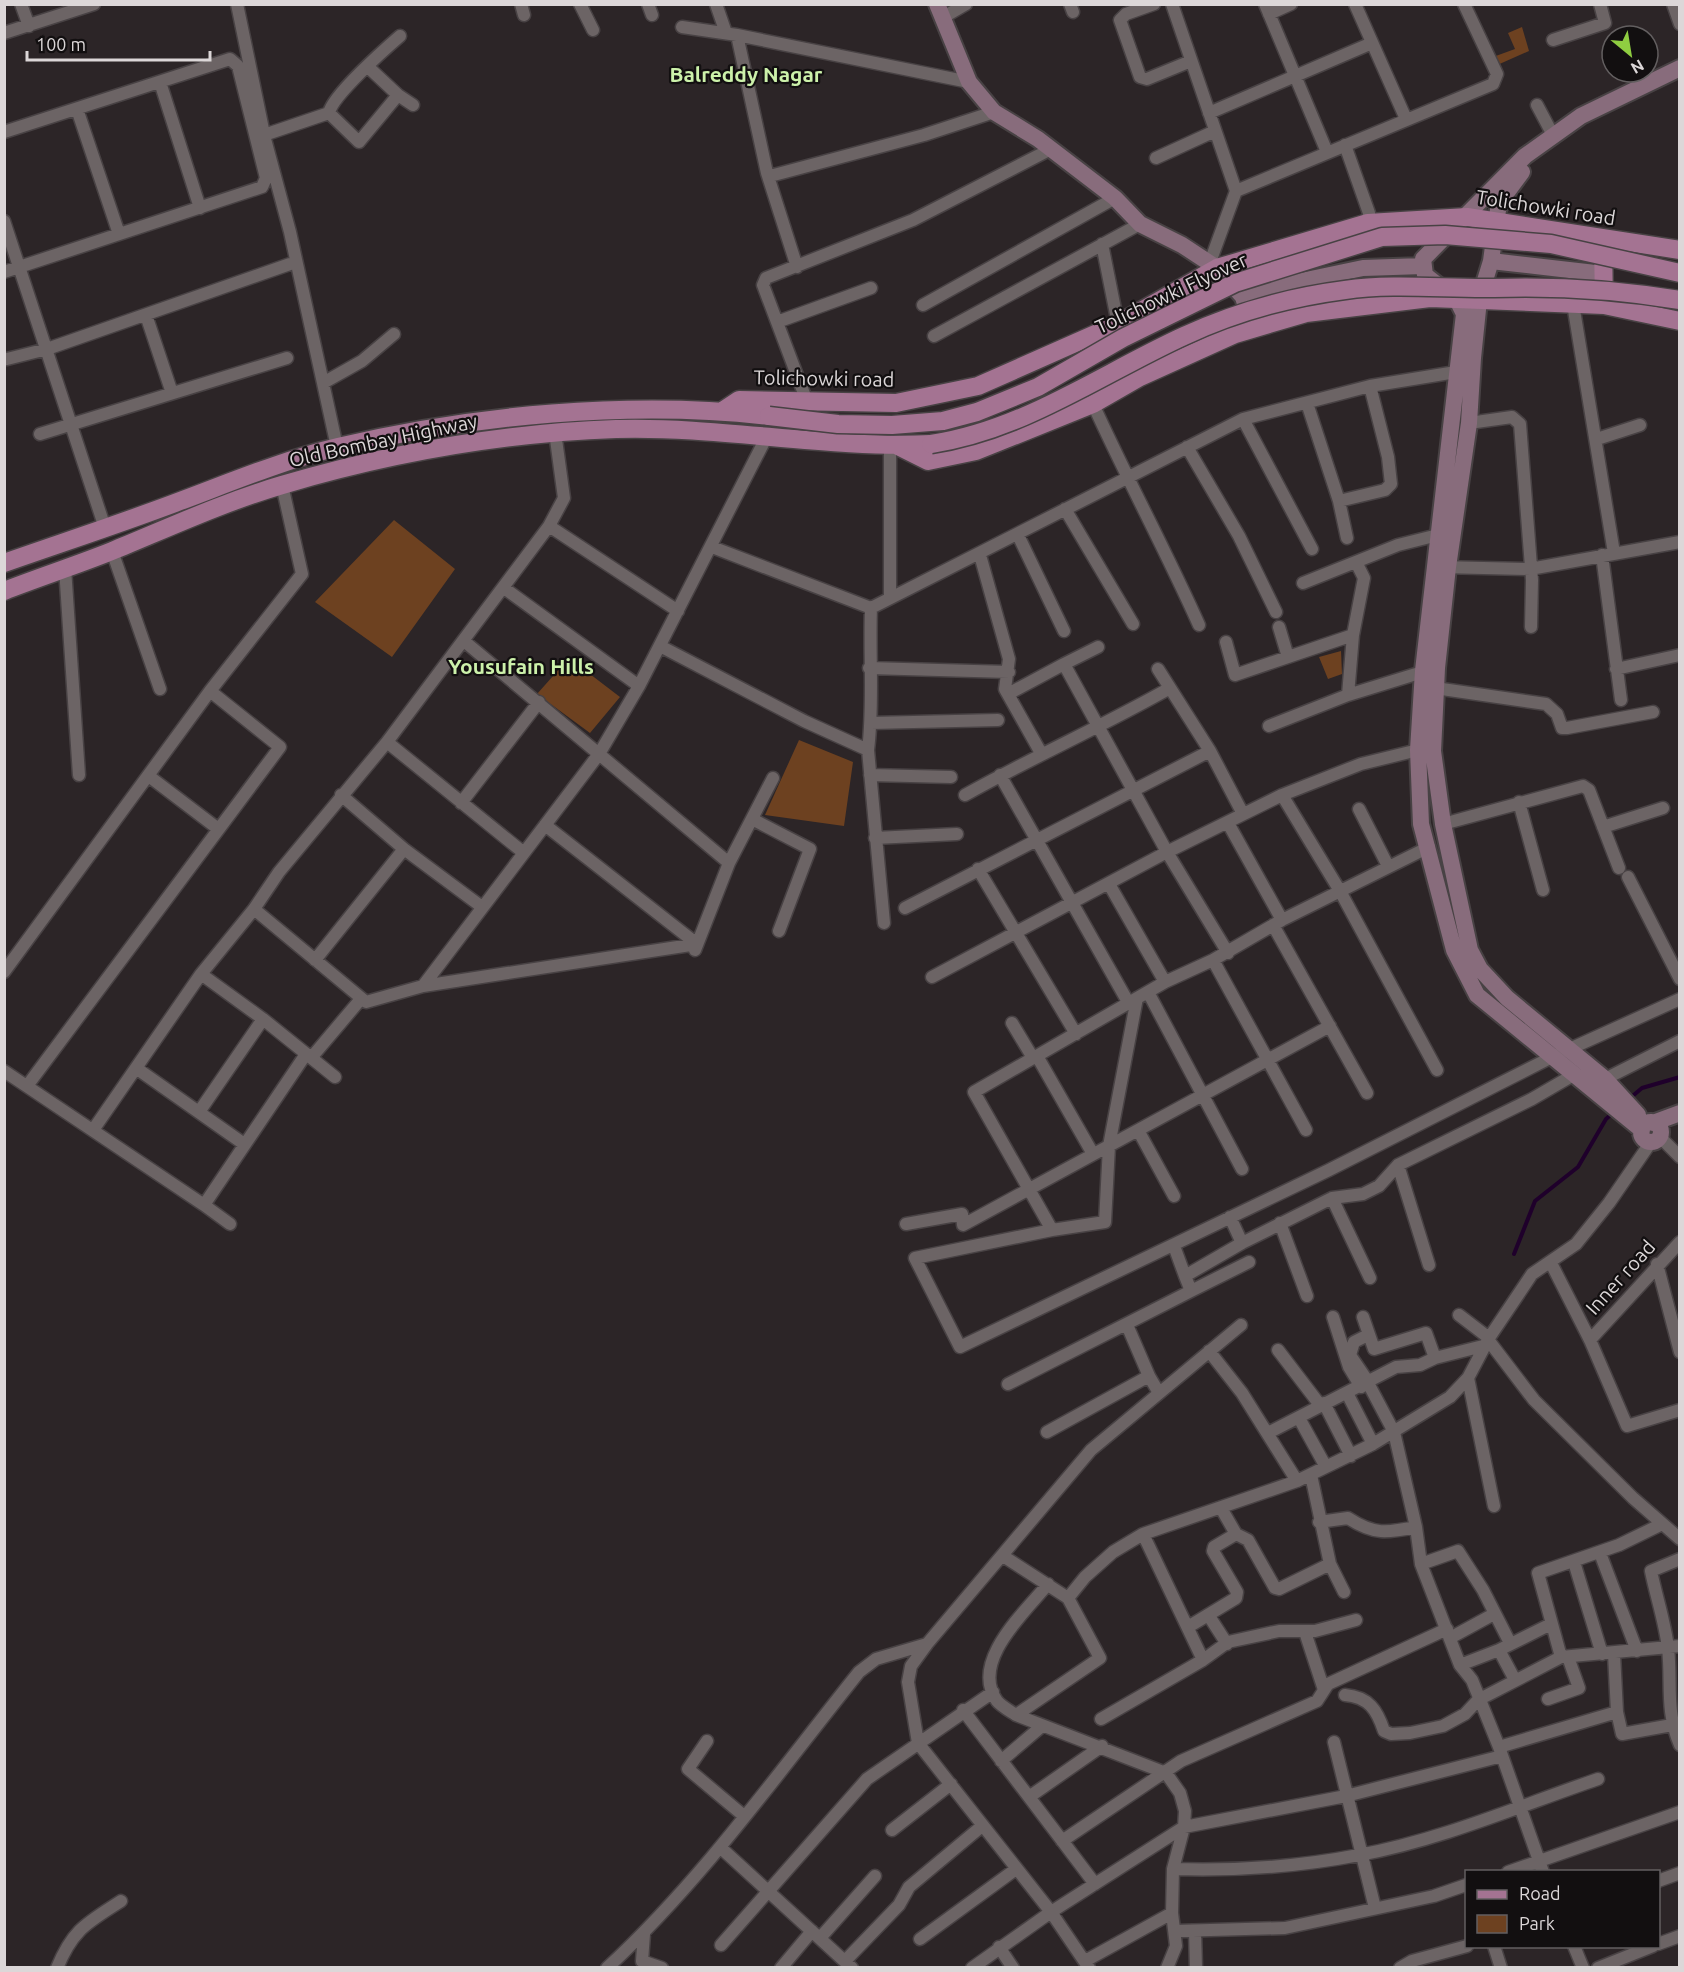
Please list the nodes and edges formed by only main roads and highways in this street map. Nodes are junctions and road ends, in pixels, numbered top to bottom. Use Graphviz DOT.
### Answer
graph roads {
  1 [pos="1603,238"];
  2 [pos="1680,250"];
  3 [pos="1680,273"];
  4 [pos="1680,300"];
  5 [pos="1604,305"];
  6 [pos="1680,321"];
  7 [pos="724,410"];
  8 [pos="894,446"];
  9 [pos="4,563"];
  10 [pos="4,591"];
  1 -- 2 [label="main road, Tolichowki road"];
  1 -- 5 [label="main road"];
  1 -- 7 [label="main road, Tolichowki road"];
  3 -- 7 [label="main road, Tolichowki Flyover, bridge"];
  4 -- 8 [label="main road, bridge"];
  5 -- 6 [label="main road"];
  5 -- 8 [label="main road"];
  7 -- 9 [label="main road, Old Bombay Highway"];
  8 -- 10 [label="main road, Old Bombay Highway"];
}
